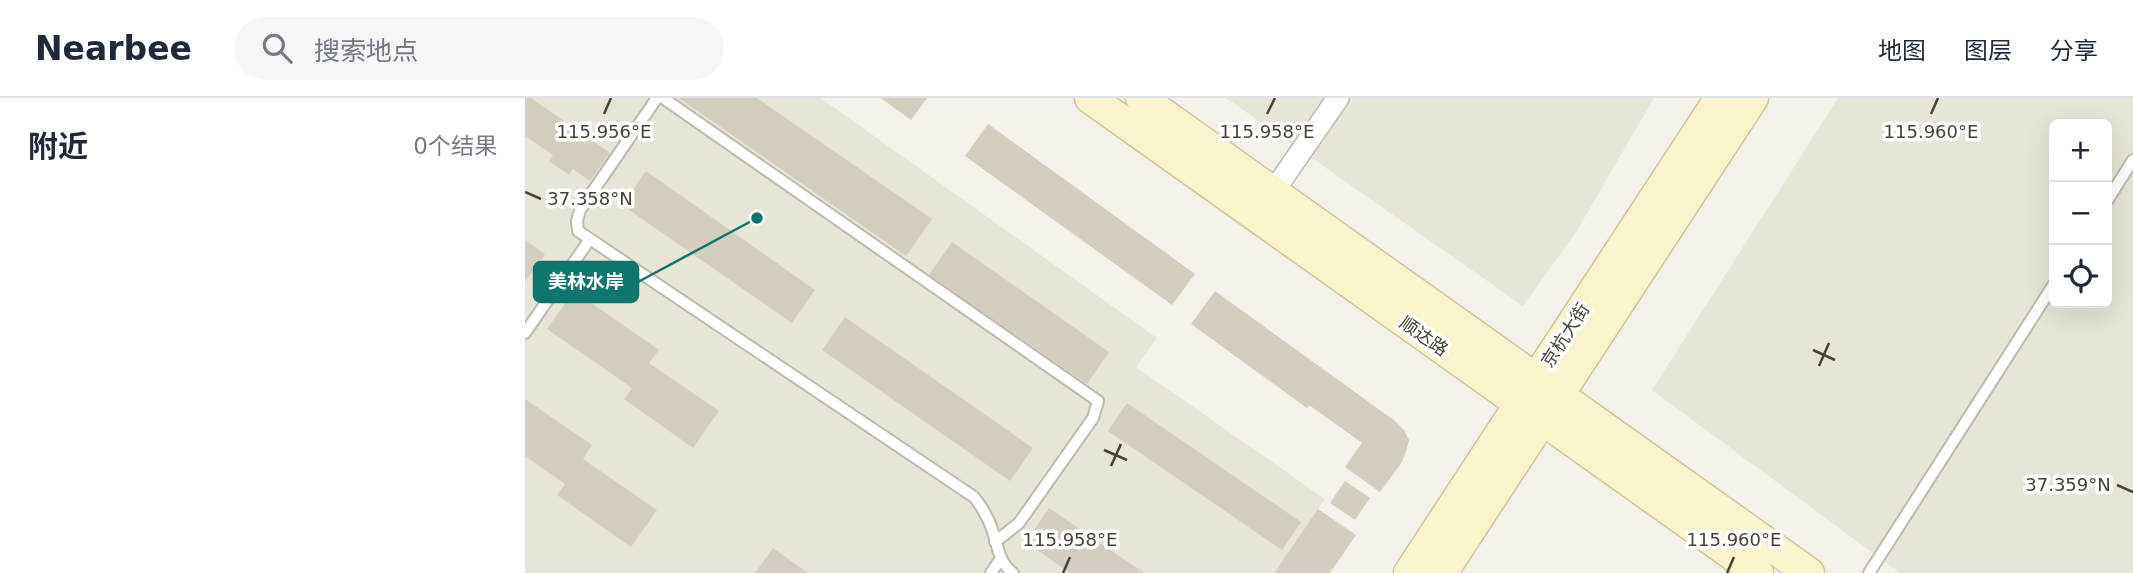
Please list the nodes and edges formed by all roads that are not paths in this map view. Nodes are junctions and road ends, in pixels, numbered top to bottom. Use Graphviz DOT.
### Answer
graph roads {
  1 [pos="657,98"];
  2 [pos="663,98"];
  3 [pos="1090,98"];
  4 [pos="1141,98"];
  5 [pos="1338,98"];
  6 [pos="1720,98"];
  7 [pos="1753,98"];
  8 [pos="2133,160"];
  9 [pos="1273,192"];
  10 [pos="2112,193"];
  11 [pos="590,239"];
  12 [pos="2049,292"];
  13 [pos="525,333"];
  14 [pos="1547,387"];
  15 [pos="1531,412"];
  16 [pos="995,542"];
  17 [pos="1002,558"];
  18 [pos="991,573"];
  19 [pos="1013,573"];
  20 [pos="1409,573"];
  21 [pos="1442,573"];
  22 [pos="1758,573"];
  23 [pos="1809,573"];
  24 [pos="1870,573"];
  1 -- 11 [label="lane"];
  2 -- 16 [label="lane"];
  3 -- 15 [label="main road, 顺达路"];
  4 -- 9 [label="main road, 顺达路"];
  5 -- 9 [label="street"];
  6 -- 14 [label="main road, 京杭大街"];
  7 -- 14 [label="main road, 京杭大街"];
  8 -- 10 [label="lane"];
  9 -- 14 [label="main road, 顺达路"];
  11 -- 13 [label="lane"];
  11 -- 16 [label="lane"];
  12 -- 24 [label="lane"];
  14 -- 15 [label="main road, 京杭大街"];
  14 -- 23 [label="main road, 顺达路"];
  15 -- 20 [label="main road, 京杭大街"];
  15 -- 21 [label="main road, 京杭大街"];
  15 -- 22 [label="main road, 顺达路"];
  16 -- 17 [label="lane"];
  17 -- 18 [label="lane"];
  17 -- 19 [label="lane"];
}
